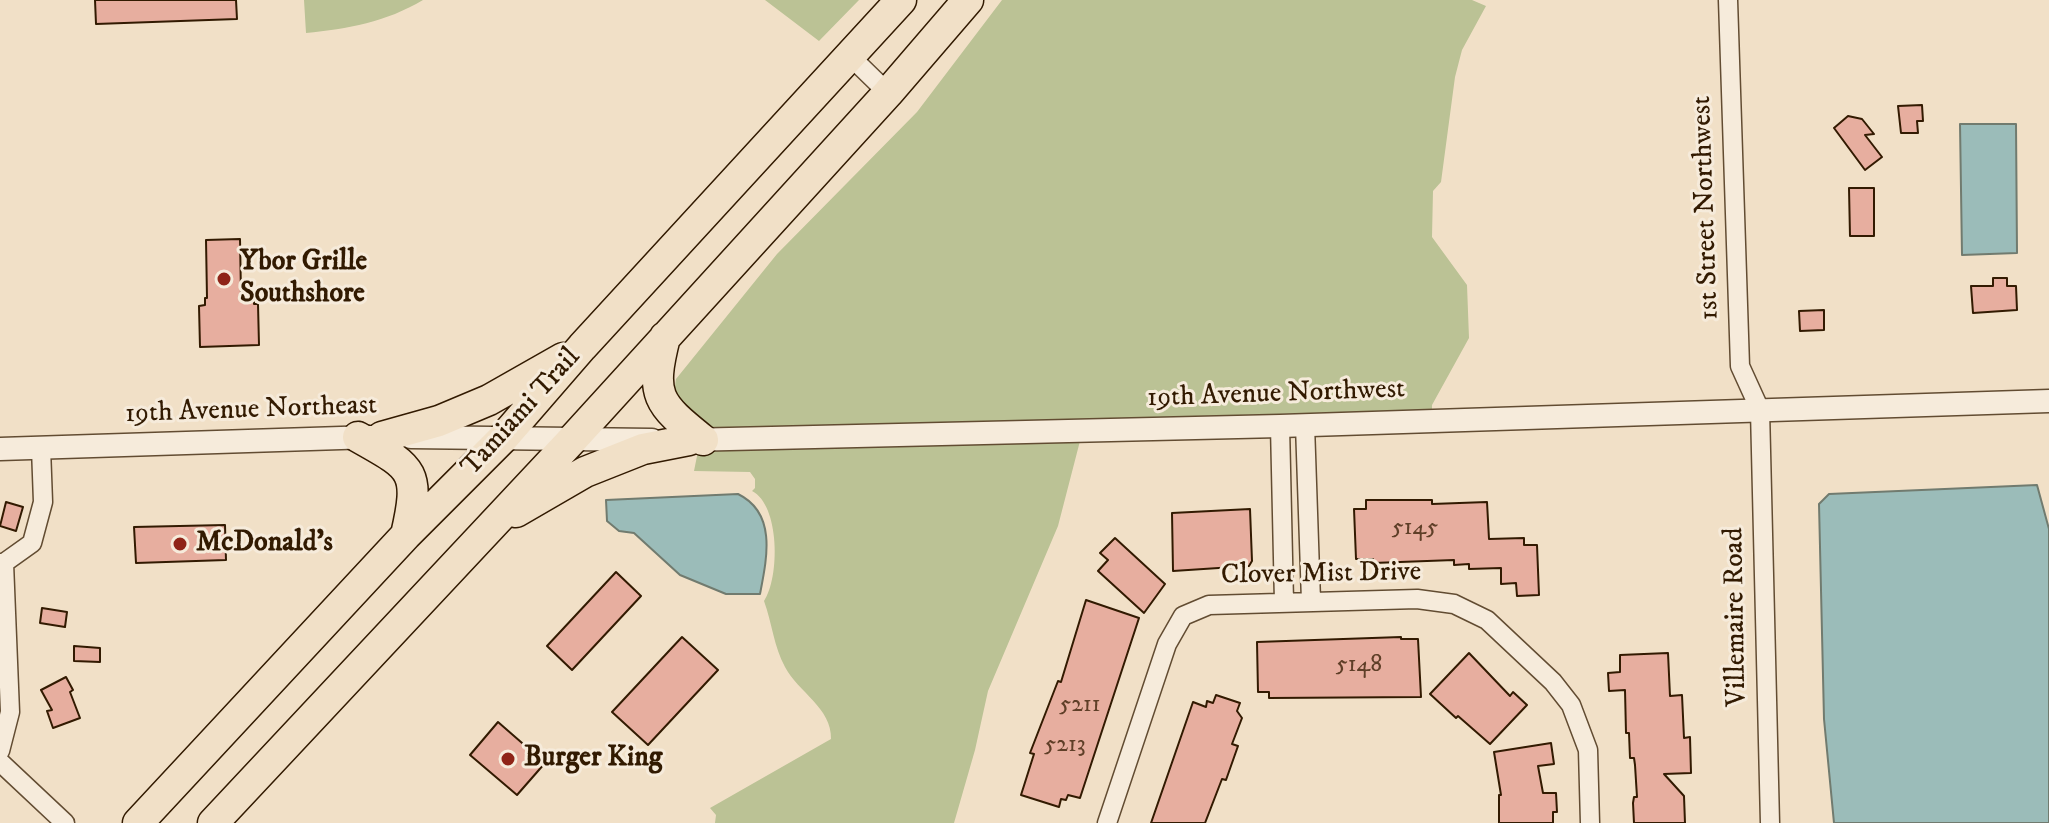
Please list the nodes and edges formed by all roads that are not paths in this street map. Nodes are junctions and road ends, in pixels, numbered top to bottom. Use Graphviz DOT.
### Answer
graph roads {
  1 [pos="901,0"];
  2 [pos="968,0"];
  3 [pos="1728,0"];
  4 [pos="851,57"];
  5 [pos="888,93"];
  6 [pos="666,335"];
  7 [pos="582,347"];
  8 [pos="2049,401"];
  9 [pos="1760,410"];
  10 [pos="1305,425"];
  11 [pos="1280,426"];
  12 [pos="370,437"];
  13 [pos="504,437"];
  14 [pos="696,440"];
  15 [pos="571,441"];
  16 [pos="41,448"];
  17 [pos="0,449"];
  18 [pos="1281,504"];
  19 [pos="1307,504"];
  20 [pos="487,529"];
  21 [pos="406,535"];
  22 [pos="2,563"];
  23 [pos="1311,601"];
  24 [pos="1284,602"];
  25 [pos="4,672"];
  26 [pos="0,751"];
  27 [pos="0,762"];
  28 [pos="65,823"];
  29 [pos="138,823"];
  30 [pos="213,823"];
  31 [pos="1107,823"];
  32 [pos="1590,823"];
  33 [pos="1770,823"];
  1 -- 4 [label="main road, Tamiami Trail"];
  2 -- 5 [label="main road, Tamiami Trail"];
  3 -- 9 [label="street, 1st Street Northwest"];
  4 -- 5 [label="street"];
  4 -- 7 [label="main road, Tamiami Trail"];
  5 -- 6 [label="main road, Tamiami Trail"];
  6 -- 14 [label="main road"];
  6 -- 15 [label="main road, Tamiami Trail"];
  7 -- 12 [label="main road"];
  7 -- 13 [label="main road, Tamiami Trail"];
  8 -- 9 [label="street, 19th Avenue Northwest"];
  9 -- 10 [label="street, 19th Avenue Northwest"];
  9 -- 33 [label="street, Villemaire Road"];
  10 -- 11 [label="street, 19th Avenue Northwest"];
  10 -- 19 [label="street"];
  11 -- 14 [label="street, 19th Avenue Northwest"];
  11 -- 18 [label="street"];
  12 -- 13 [label="street, 19th Avenue Northeast"];
  12 -- 16 [label="street, 19th Avenue Northeast"];
  12 -- 21 [label="main road"];
  13 -- 15 [label="street, 19th Avenue Northwest"];
  13 -- 21 [label="main road, Tamiami Trail"];
  14 -- 15 [label="street, 19th Avenue Northwest"];
  14 -- 20 [label="main road"];
  15 -- 20 [label="main road, Tamiami Trail"];
  16 -- 17 [label="street, 19th Avenue Northeast"];
  16 -- 22 [label="street"];
  18 -- 19 [label="street"];
  18 -- 24 [label="street"];
  19 -- 23 [label="street"];
  20 -- 30 [label="main road, Tamiami Trail"];
  21 -- 29 [label="main road, Tamiami Trail"];
  22 -- 25 [label="street"];
  23 -- 24 [label="street, Clover Mist Drive"];
  23 -- 32 [label="street, Clover Mist Drive"];
  24 -- 31 [label="street, Clover Mist Drive"];
  25 -- 26 [label="street"];
  27 -- 28 [label="street"];
}
